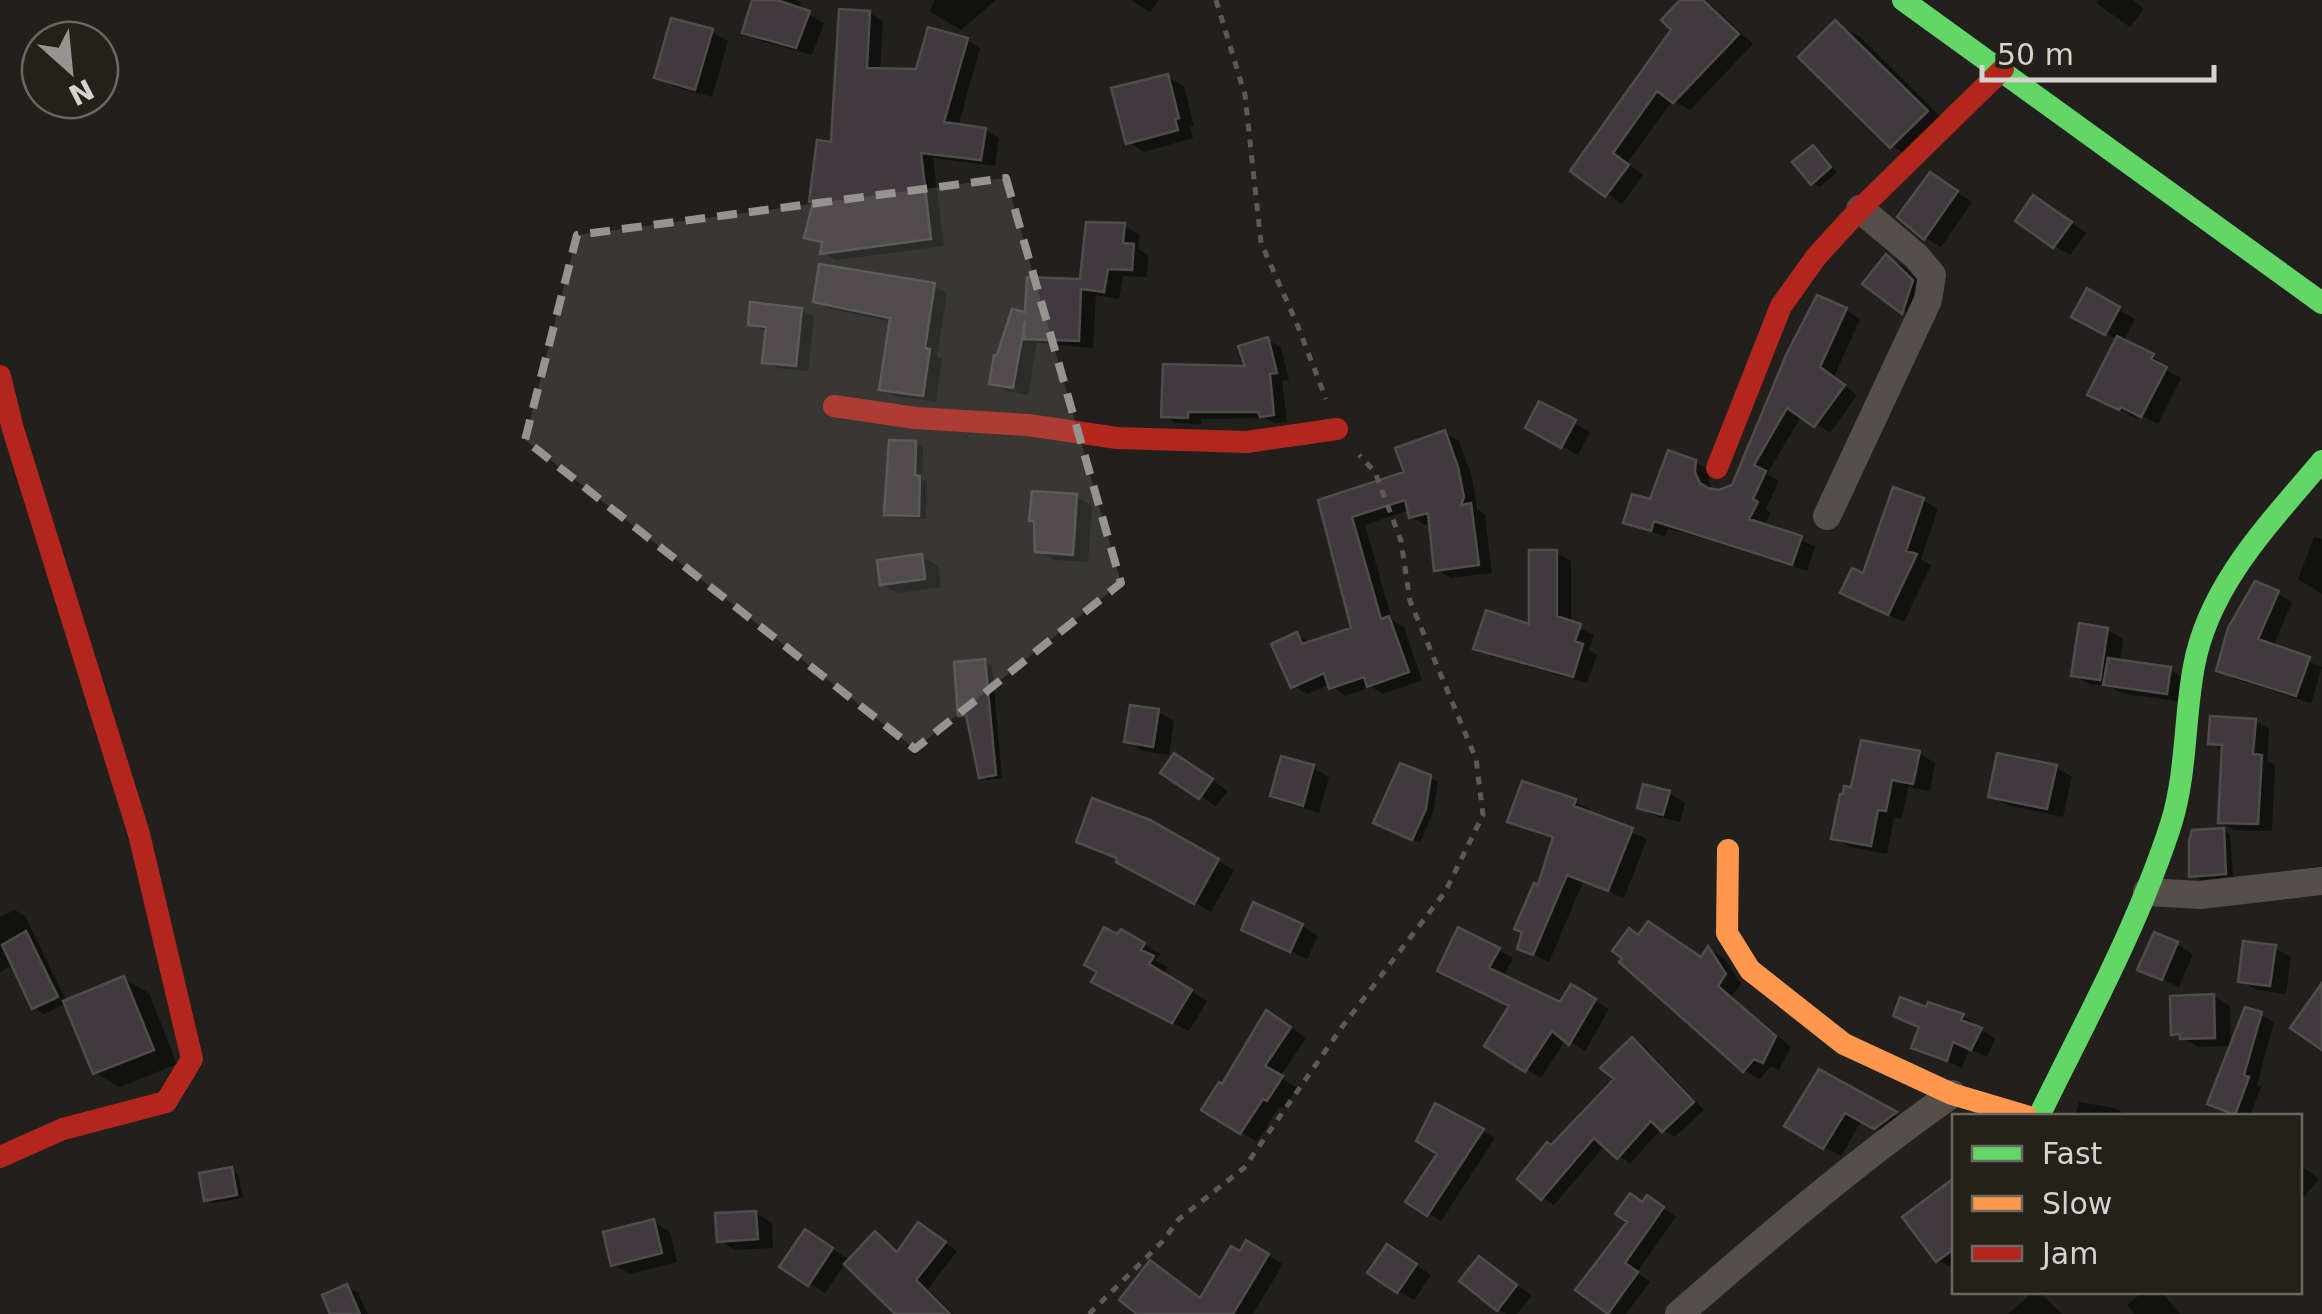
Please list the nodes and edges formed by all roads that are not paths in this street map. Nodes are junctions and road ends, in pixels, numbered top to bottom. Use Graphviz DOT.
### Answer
graph roads {
  1 [pos="1903,0"];
  2 [pos="2003,69"];
  3 [pos="1860,209"];
  4 [pos="2322,303"];
  5 [pos="0,376"];
  6 [pos="834,406"];
  7 [pos="1337,429"];
  8 [pos="2322,462"];
  9 [pos="1717,468"];
  10 [pos="1828,516"];
  11 [pos="1728,850"];
  12 [pos="2322,881"];
  13 [pos="2147,892"];
  14 [pos="1952,1094"];
  15 [pos="2019,1114"];
  16 [pos="2040,1114"];
  17 [pos="0,1157"];
  18 [pos="1679,1314"];
  1 -- 2 [label="street"];
  2 -- 3 [label="street"];
  2 -- 4 [label="street"];
  3 -- 9 [label="street"];
  3 -- 10 [label="street"];
  5 -- 17 [label="street"];
  6 -- 7 [label="street"];
  8 -- 13 [label="street"];
  11 -- 14 [label="street"];
  12 -- 13 [label="street"];
  13 -- 16 [label="street"];
  14 -- 15 [label="street"];
  14 -- 18 [label="street"];
}
